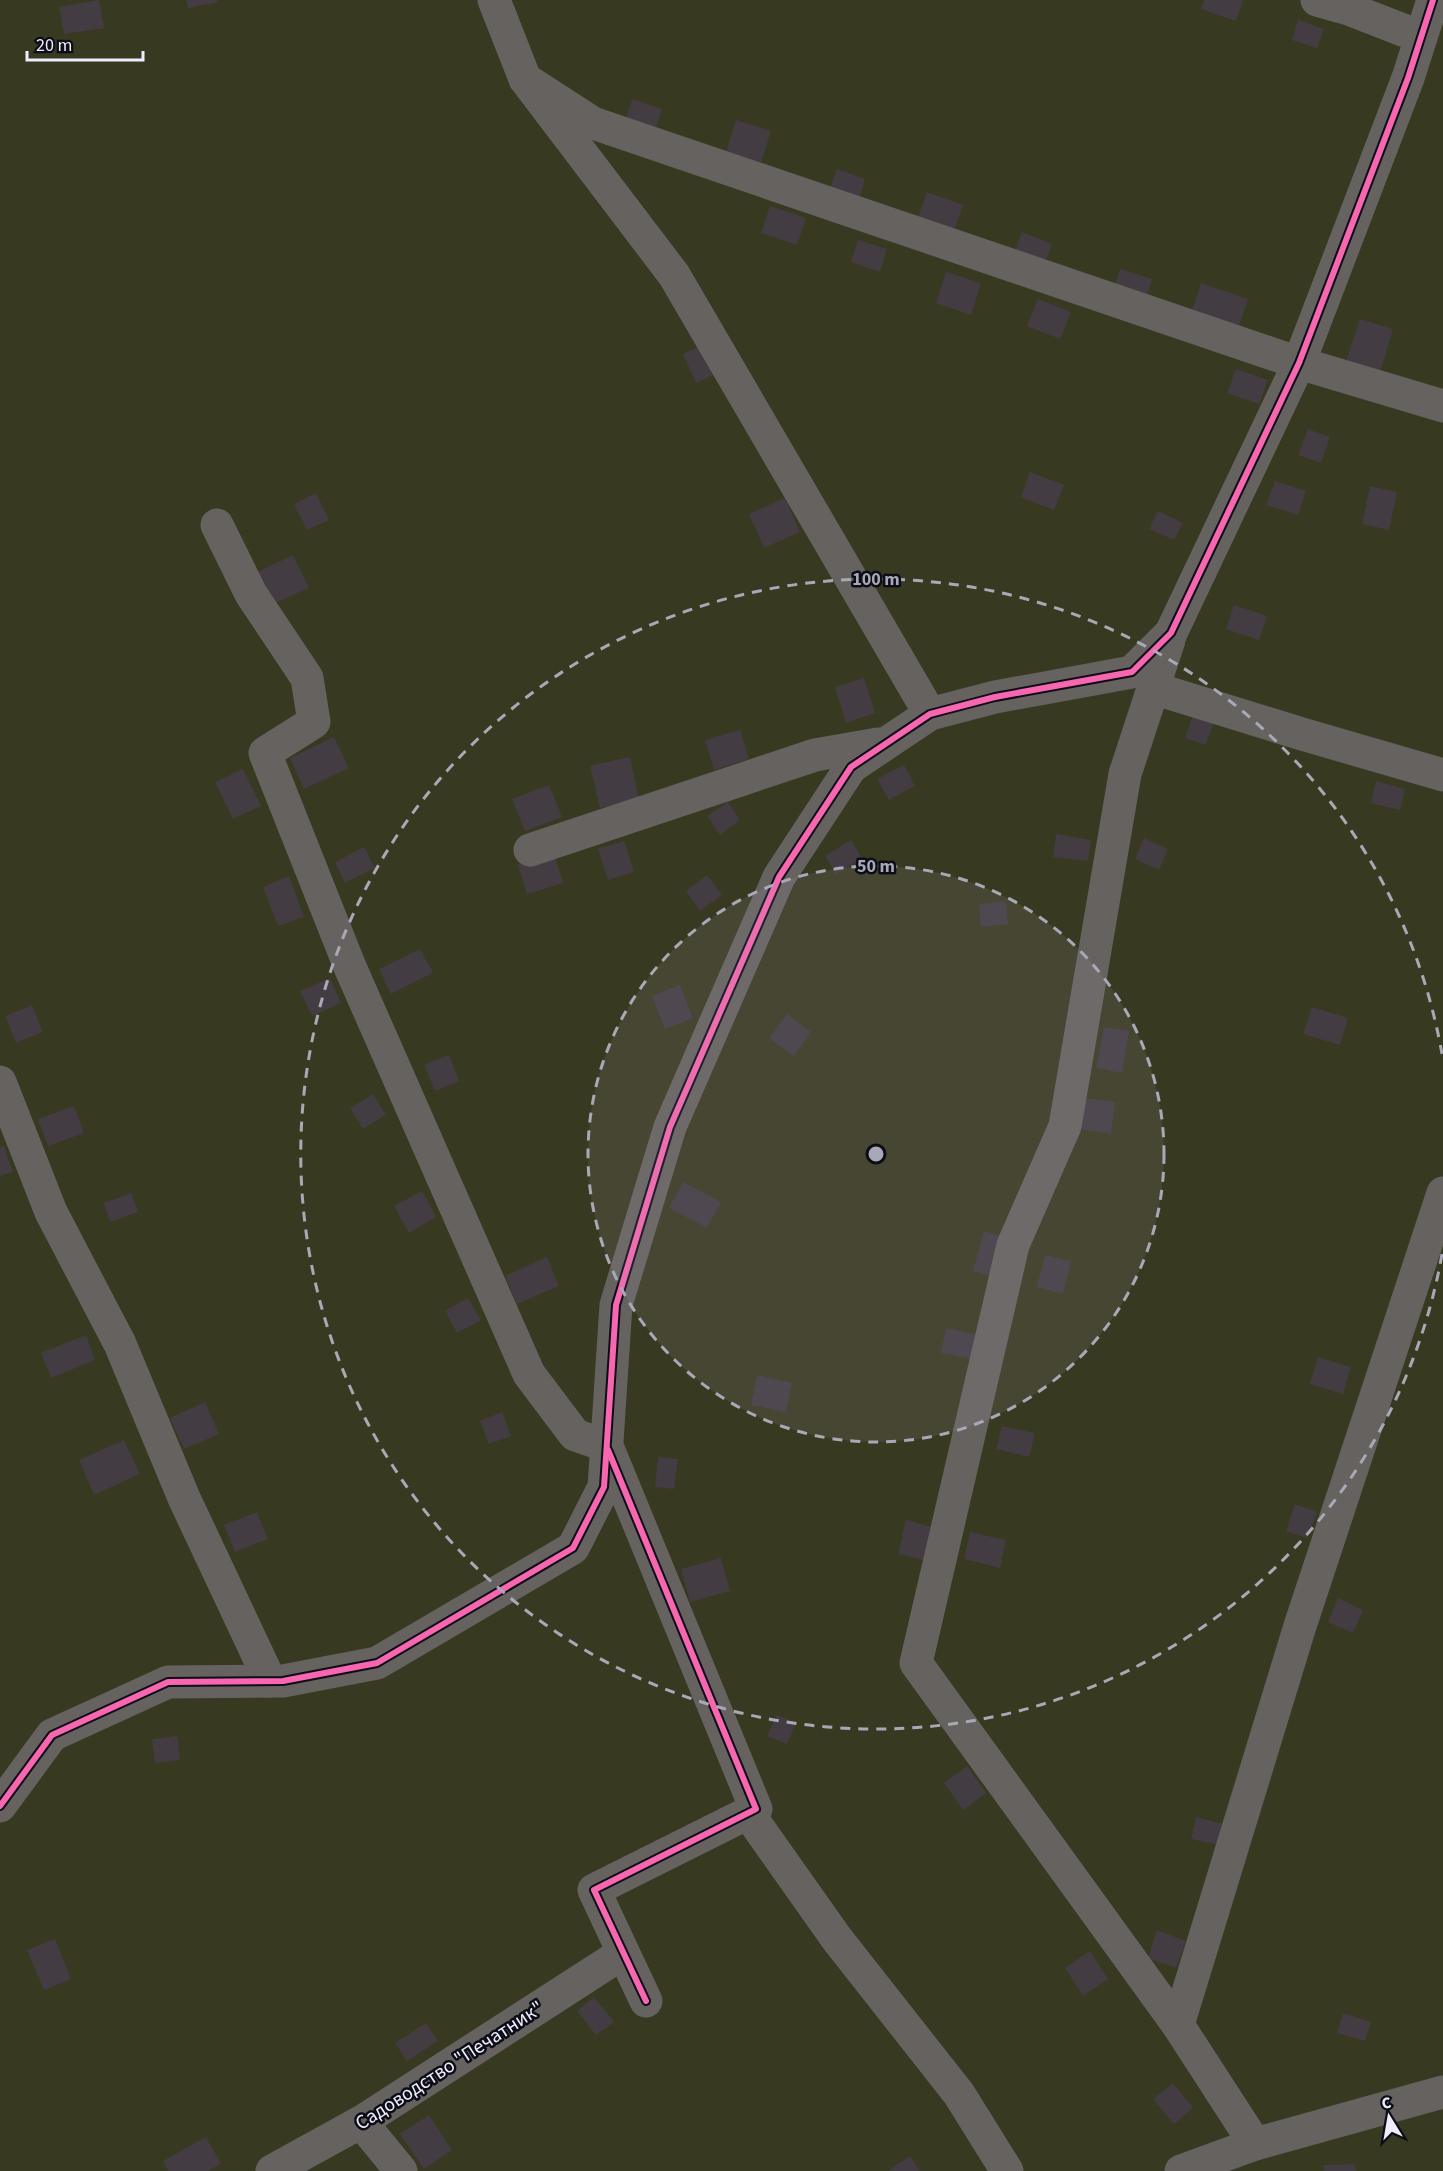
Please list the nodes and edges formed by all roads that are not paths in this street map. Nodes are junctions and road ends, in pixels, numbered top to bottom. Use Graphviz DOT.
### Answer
graph roads {
  1 [pos="494,0"];
  2 [pos="1317,0"];
  3 [pos="1433,0"];
  4 [pos="1421,37"];
  5 [pos="525,79"];
  6 [pos="1299,363"];
  7 [pos="1443,406"];
  8 [pos="217,525"];
  9 [pos="1171,633"];
  10 [pos="1153,688"];
  11 [pos="930,714"];
  12 [pos="889,742"];
  13 [pos="1443,775"];
  14 [pos="530,850"];
  15 [pos="0,1082"];
  16 [pos="1443,1193"];
  17 [pos="607,1446"];
  18 [pos="270,1681"];
  19 [pos="0,1806"];
  20 [pos="748,1814"];
  21 [pos="623,1953"];
  22 [pos="646,2001"];
  23 [pos="1178,2025"];
  24 [pos="1443,2092"];
  25 [pos="361,2122"];
  26 [pos="1255,2144"];
  27 [pos="272,2171"];
  28 [pos="401,2171"];
  29 [pos="1007,2171"];
  30 [pos="1181,2171"];
  1 -- 5 [label="street"];
  2 -- 4 [label="street"];
  3 -- 4 [label="street"];
  4 -- 6 [label="street"];
  5 -- 6 [label="street"];
  5 -- 11 [label="street"];
  6 -- 7 [label="street"];
  6 -- 9 [label="street"];
  8 -- 17 [label="street"];
  9 -- 10 [label="street"];
  9 -- 11 [label="street"];
  10 -- 13 [label="street"];
  10 -- 23 [label="street"];
  11 -- 12 [label="street"];
  12 -- 14 [label="street"];
  12 -- 17 [label="street"];
  15 -- 18 [label="street"];
  16 -- 23 [label="street"];
  17 -- 18 [label="street"];
  17 -- 20 [label="street"];
  18 -- 19 [label="street"];
  20 -- 21 [label="street"];
  20 -- 29 [label="street"];
  21 -- 22 [label="street"];
  21 -- 25 [label="street, Садоводство \"Печатник\""];
  23 -- 26 [label="street"];
  24 -- 26 [label="street"];
  25 -- 27 [label="street, Садоводство \"Печатник\""];
  25 -- 28 [label="street"];
  26 -- 30 [label="street"];
}
